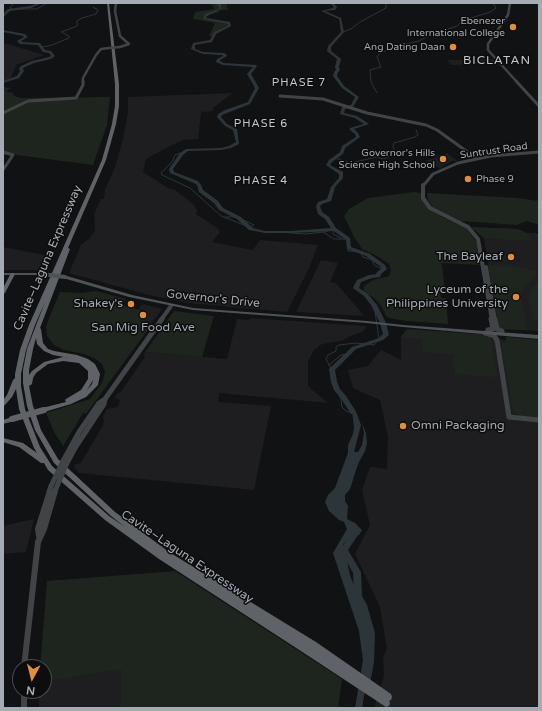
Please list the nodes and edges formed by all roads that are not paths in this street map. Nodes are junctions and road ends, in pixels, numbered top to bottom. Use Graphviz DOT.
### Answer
graph roads {
  1 [pos="109,3"];
  2 [pos="116,3"];
  3 [pos="510,3"];
  4 [pos="280,96"];
  5 [pos="539,106"];
  6 [pos="3,113"];
  7 [pos="3,152"];
  8 [pos="539,153"];
  9 [pos="475,159"];
  10 [pos="3,170"];
  11 [pos="465,224"];
  12 [pos="3,274"];
  13 [pos="13,274"];
  14 [pos="3,288"];
  15 [pos="3,293"];
  16 [pos="171,306"];
  17 [pos="38,325"];
  18 [pos="486,331"];
  19 [pos="502,331"];
  20 [pos="509,335"];
  21 [pos="539,336"];
  22 [pos="497,340"];
  23 [pos="18,374"];
  24 [pos="27,396"];
  25 [pos="3,404"];
  26 [pos="43,408"];
  27 [pos="3,418"];
  28 [pos="12,418"];
  29 [pos="539,420"];
  30 [pos="3,422"];
  31 [pos="3,440"];
  32 [pos="62,462"];
  33 [pos="50,468"];
  34 [pos="39,536"];
  35 [pos="312,649"];
  36 [pos="25,659"];
  37 [pos="387,700"];
  1 -- 17 [label="highway, Cavite–Laguna Expressway"];
  1 -- 23 [label="highway, Cavite–Laguna Expressway"];
  2 -- 6 [label="street, bridge"];
  3 -- 5 [label="street"];
  4 -- 9 [label="street"];
  7 -- 10 [label="street"];
  8 -- 9 [label="street, Suntrust Road"];
  8 -- 11 [label="street, Suntrust Road"];
  9 -- 11 [label="street, Suntrust Road"];
  11 -- 18 [label="street"];
  11 -- 19 [label="street"];
  12 -- 13 [label="main road, Governor's Drive"];
  13 -- 14 [label="highway"];
  13 -- 15 [label="highway"];
  13 -- 16 [label="main road, Governor's Drive, bridge"];
  16 -- 18 [label="main road, Governor's Drive"];
  16 -- 32 [label="street"];
  17 -- 24 [label="highway, Cavite–Laguna Expressway"];
  17 -- 26 [label="highway"];
  18 -- 19 [label="main road, Governor's Drive"];
  18 -- 20 [label="main road, Governor's Drive"];
  18 -- 22 [label="street"];
  19 -- 21 [label="main road, Governor's Drive"];
  20 -- 21 [label="main road, Governor's Drive"];
  20 -- 22 [label="street"];
  22 -- 29 [label="street"];
  23 -- 25 [label="highway"];
  23 -- 33 [label="highway, Cavite–Laguna Expressway"];
  24 -- 26 [label="highway"];
  24 -- 32 [label="highway, Cavite–Laguna Expressway"];
  26 -- 28 [label="highway, bridge"];
  27 -- 28 [label="highway"];
  28 -- 30 [label="highway"];
  31 -- 33 [label="highway"];
  32 -- 34 [label="street, bridge"];
  32 -- 34 [label="street, bridge"];
  32 -- 35 [label="highway, Cavite–Laguna Expressway"];
  33 -- 35 [label="highway, Cavite–Laguna Expressway"];
  34 -- 36 [label="street"];
  35 -- 37 [label="highway, Cavite–Laguna Expressway"];
}
